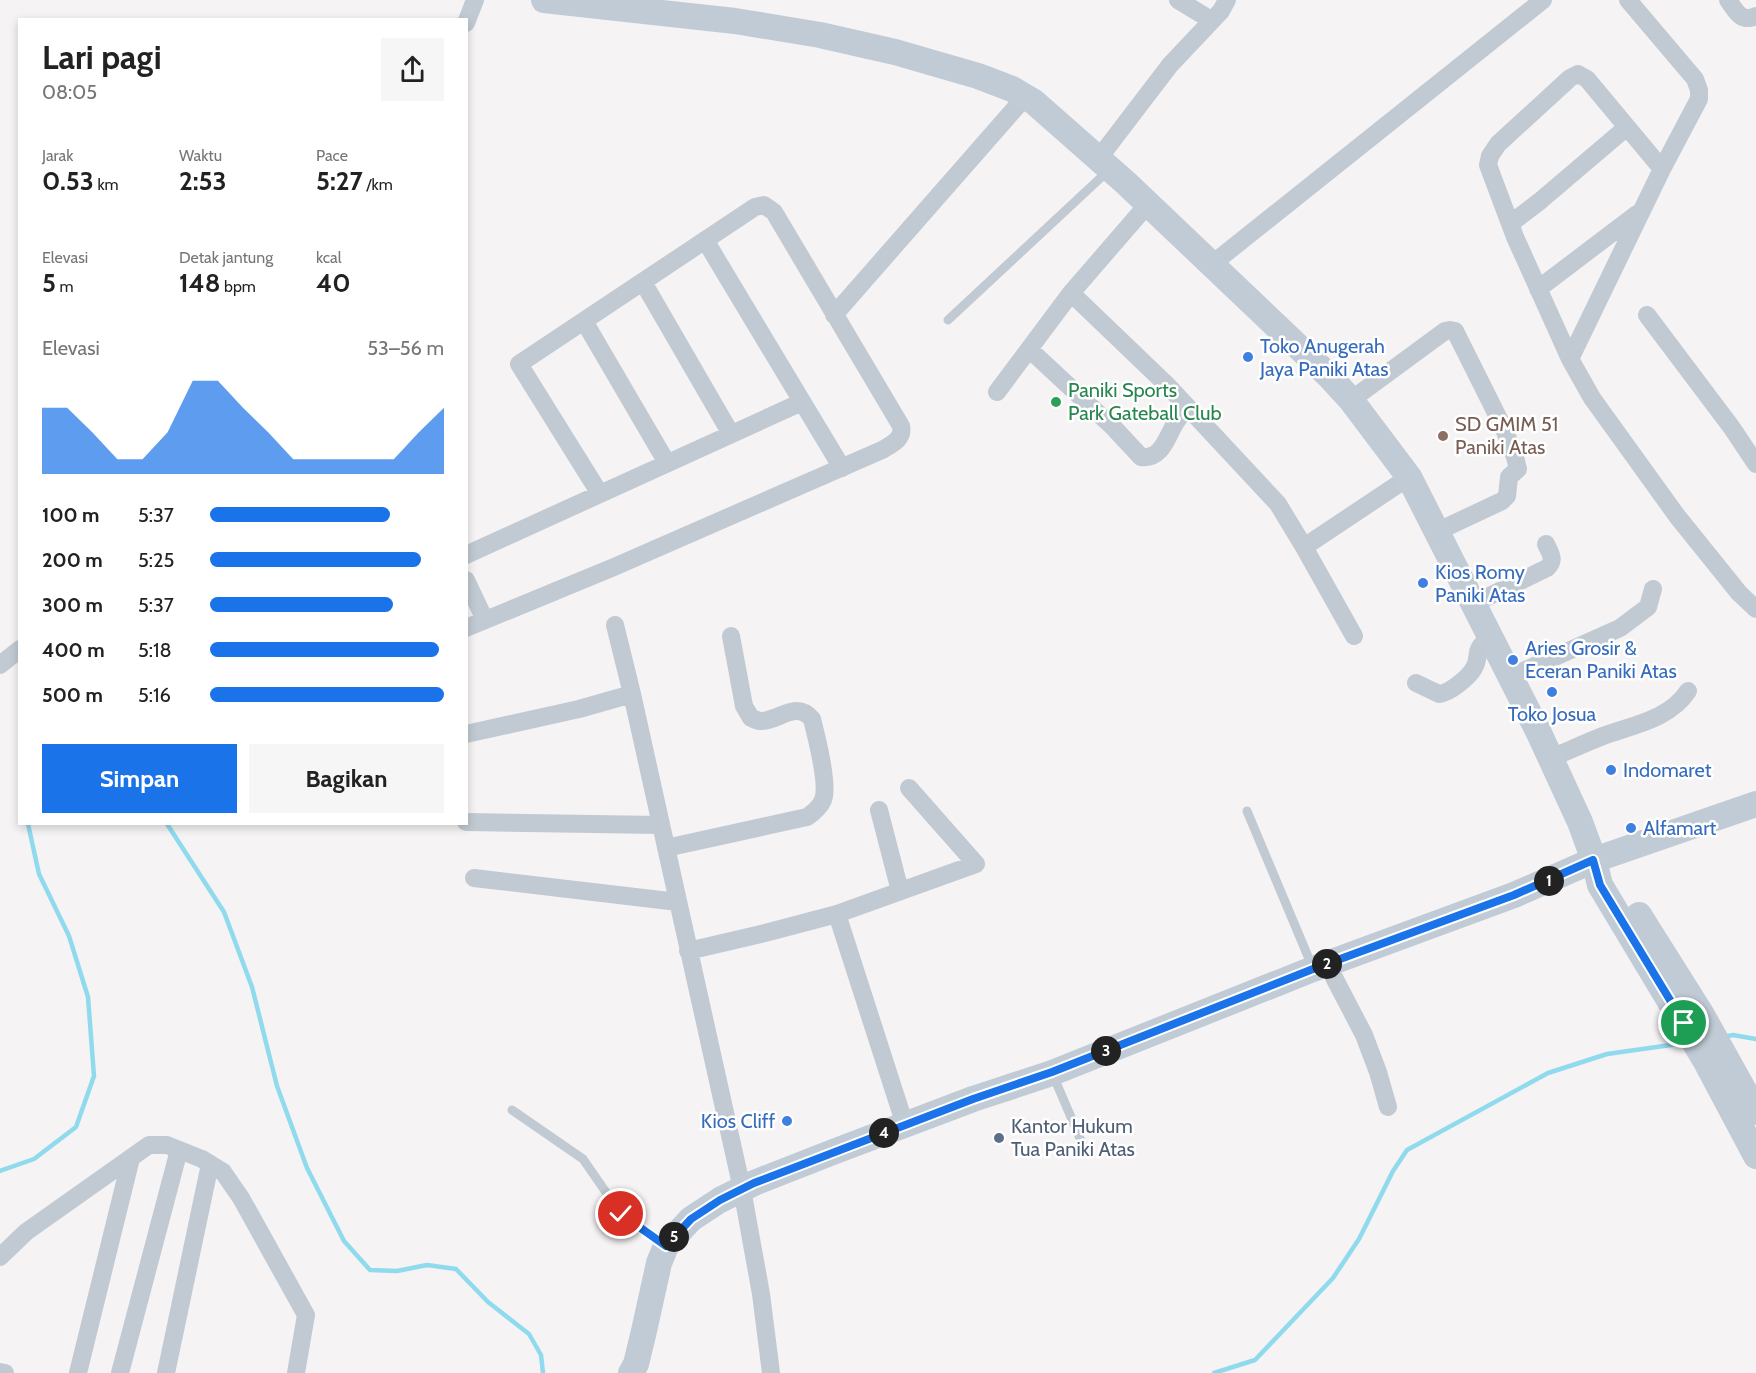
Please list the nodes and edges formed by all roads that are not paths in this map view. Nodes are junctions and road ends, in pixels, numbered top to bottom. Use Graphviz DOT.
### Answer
graph roads {
  1 [pos="476,0"];
  2 [pos="544,0"];
  3 [pos="1178,0"];
  4 [pos="1227,0"];
  5 [pos="1628,0"];
  6 [pos="1728,0"];
  7 [pos="1534,3"];
  8 [pos="1756,16"];
  9 [pos="468,18"];
  10 [pos="1211,20"];
  11 [pos="1025,97"];
  12 [pos="1627,127"];
  13 [pos="1105,164"];
  14 [pos="1662,169"];
  15 [pos="1148,204"];
  16 [pos="1642,211"];
  17 [pos="1510,224"];
  18 [pos="705,240"];
  19 [pos="1211,265"];
  20 [pos="643,282"];
  21 [pos="1538,289"];
  22 [pos="1071,293"];
  23 [pos="834,315"];
  24 [pos="1647,315"];
  25 [pos="948,320"];
  26 [pos="584,321"];
  27 [pos="1029,349"];
  28 [pos="1570,359"];
  29 [pos="997,392"];
  30 [pos="1351,400"];
  31 [pos="802,402"];
  32 [pos="1188,408"];
  33 [pos="731,434"];
  34 [pos="668,463"];
  35 [pos="1756,464"];
  36 [pos="842,468"];
  37 [pos="1409,477"];
  38 [pos="600,494"];
  39 [pos="1436,532"];
  40 [pos="1546,544"];
  41 [pos="1304,547"];
  42 [pos="468,554"];
  43 [pos="468,584"];
  44 [pos="1653,589"];
  45 [pos="1473,604"];
  46 [pos="1756,609"];
  47 [pos="485,620"];
  48 [pos="615,625"];
  49 [pos="468,627"];
  50 [pos="731,636"];
  51 [pos="1354,636"];
  52 [pos="1490,638"];
  53 [pos="18,650"];
  54 [pos="0,665"];
  55 [pos="1510,677"];
  56 [pos="1416,683"];
  57 [pos="1688,691"];
  58 [pos="632,694"];
  59 [pos="468,734"];
  60 [pos="1551,758"];
  61 [pos="909,788"];
  62 [pos="1756,804"];
  63 [pos="879,810"];
  64 [pos="1247,811"];
  65 [pos="468,822"];
  66 [pos="661,825"];
  67 [pos="666,848"];
  68 [pos="1593,860"];
  69 [pos="474,878"];
  70 [pos="900,891"];
  71 [pos="678,902"];
  72 [pos="837,914"];
  73 [pos="688,951"];
  74 [pos="1320,967"];
  75 [pos="1714,1055"];
  76 [pos="1052,1072"];
  77 [pos="1388,1107"];
  78 [pos="512,1110"];
  79 [pos="1756,1112"];
  80 [pos="905,1125"];
  81 [pos="179,1150"];
  82 [pos="1085,1150"];
  83 [pos="1756,1156"];
  84 [pos="131,1158"];
  85 [pos="210,1164"];
  86 [pos="742,1189"];
  87 [pos="666,1246"];
  88 [pos="0,1257"];
  89 [pos="0,1372"];
  90 [pos="5,1373"];
  91 [pos="78,1373"];
  92 [pos="120,1373"];
  93 [pos="166,1373"];
  94 [pos="296,1373"];
  95 [pos="632,1373"];
  96 [pos="771,1373"];
  1 -- 9 [label="street"];
  2 -- 11 [label="street"];
  3 -- 10 [label="street"];
  4 -- 10 [label="street"];
  5 -- 14 [label="street"];
  6 -- 8 [label="street"];
  7 -- 19 [label="street"];
  10 -- 13 [label="street"];
  11 -- 13 [label="street"];
  11 -- 23 [label="street"];
  12 -- 14 [label="street"];
  12 -- 17 [label="street"];
  12 -- 17 [label="street"];
  13 -- 15 [label="street"];
  13 -- 25 [label="lane"];
  14 -- 16 [label="street"];
  15 -- 19 [label="street"];
  15 -- 22 [label="street"];
  16 -- 21 [label="street"];
  16 -- 28 [label="street"];
  17 -- 21 [label="street"];
  18 -- 20 [label="street"];
  18 -- 23 [label="street"];
  18 -- 31 [label="street"];
  19 -- 30 [label="street"];
  20 -- 26 [label="street"];
  20 -- 33 [label="street"];
  21 -- 28 [label="street"];
  22 -- 27 [label="street"];
  22 -- 32 [label="street"];
  23 -- 36 [label="street"];
  24 -- 35 [label="street"];
  26 -- 34 [label="street"];
  26 -- 38 [label="street"];
  27 -- 29 [label="street"];
  27 -- 32 [label="street"];
  28 -- 46 [label="street"];
  30 -- 37 [label="street"];
  30 -- 39 [label="street"];
  31 -- 33 [label="street"];
  31 -- 36 [label="street"];
  32 -- 41 [label="street"];
  33 -- 34 [label="street"];
  34 -- 38 [label="street"];
  36 -- 47 [label="street"];
  37 -- 39 [label="street"];
  37 -- 41 [label="street"];
  38 -- 42 [label="street"];
  39 -- 45 [label="street"];
  40 -- 45 [label="street"];
  41 -- 51 [label="street"];
  43 -- 47 [label="street"];
  44 -- 55 [label="street"];
  45 -- 52 [label="street"];
  47 -- 49 [label="street"];
  48 -- 58 [label="street"];
  50 -- 67 [label="street"];
  52 -- 55 [label="street"];
  52 -- 56 [label="street"];
  53 -- 54 [label="street"];
  55 -- 60 [label="street"];
  57 -- 60 [label="street"];
  58 -- 59 [label="street"];
  58 -- 66 [label="street"];
  60 -- 68 [label="street"];
  61 -- 70 [label="street"];
  62 -- 68 [label="street"];
  63 -- 70 [label="street"];
  64 -- 74 [label="lane"];
  65 -- 66 [label="street"];
  66 -- 67 [label="street"];
  67 -- 71 [label="street"];
  68 -- 74 [label="street"];
  68 -- 75 [label="street"];
  69 -- 71 [label="street"];
  70 -- 72 [label="street"];
  71 -- 73 [label="street"];
  72 -- 73 [label="street"];
  72 -- 80 [label="street"];
  73 -- 86 [label="street"];
  74 -- 76 [label="street"];
  74 -- 77 [label="street"];
  75 -- 79 [label="street"];
  75 -- 83 [label="street"];
  76 -- 80 [label="street"];
  76 -- 82 [label="lane"];
  78 -- 87 [label="lane"];
  80 -- 86 [label="street"];
  81 -- 84 [label="street"];
  81 -- 85 [label="street"];
  81 -- 92 [label="street"];
  84 -- 88 [label="street"];
  84 -- 91 [label="street"];
  85 -- 93 [label="street"];
  85 -- 94 [label="street"];
  86 -- 87 [label="street"];
  86 -- 96 [label="street"];
  87 -- 95 [label="street"];
  89 -- 90 [label="street"];
}
